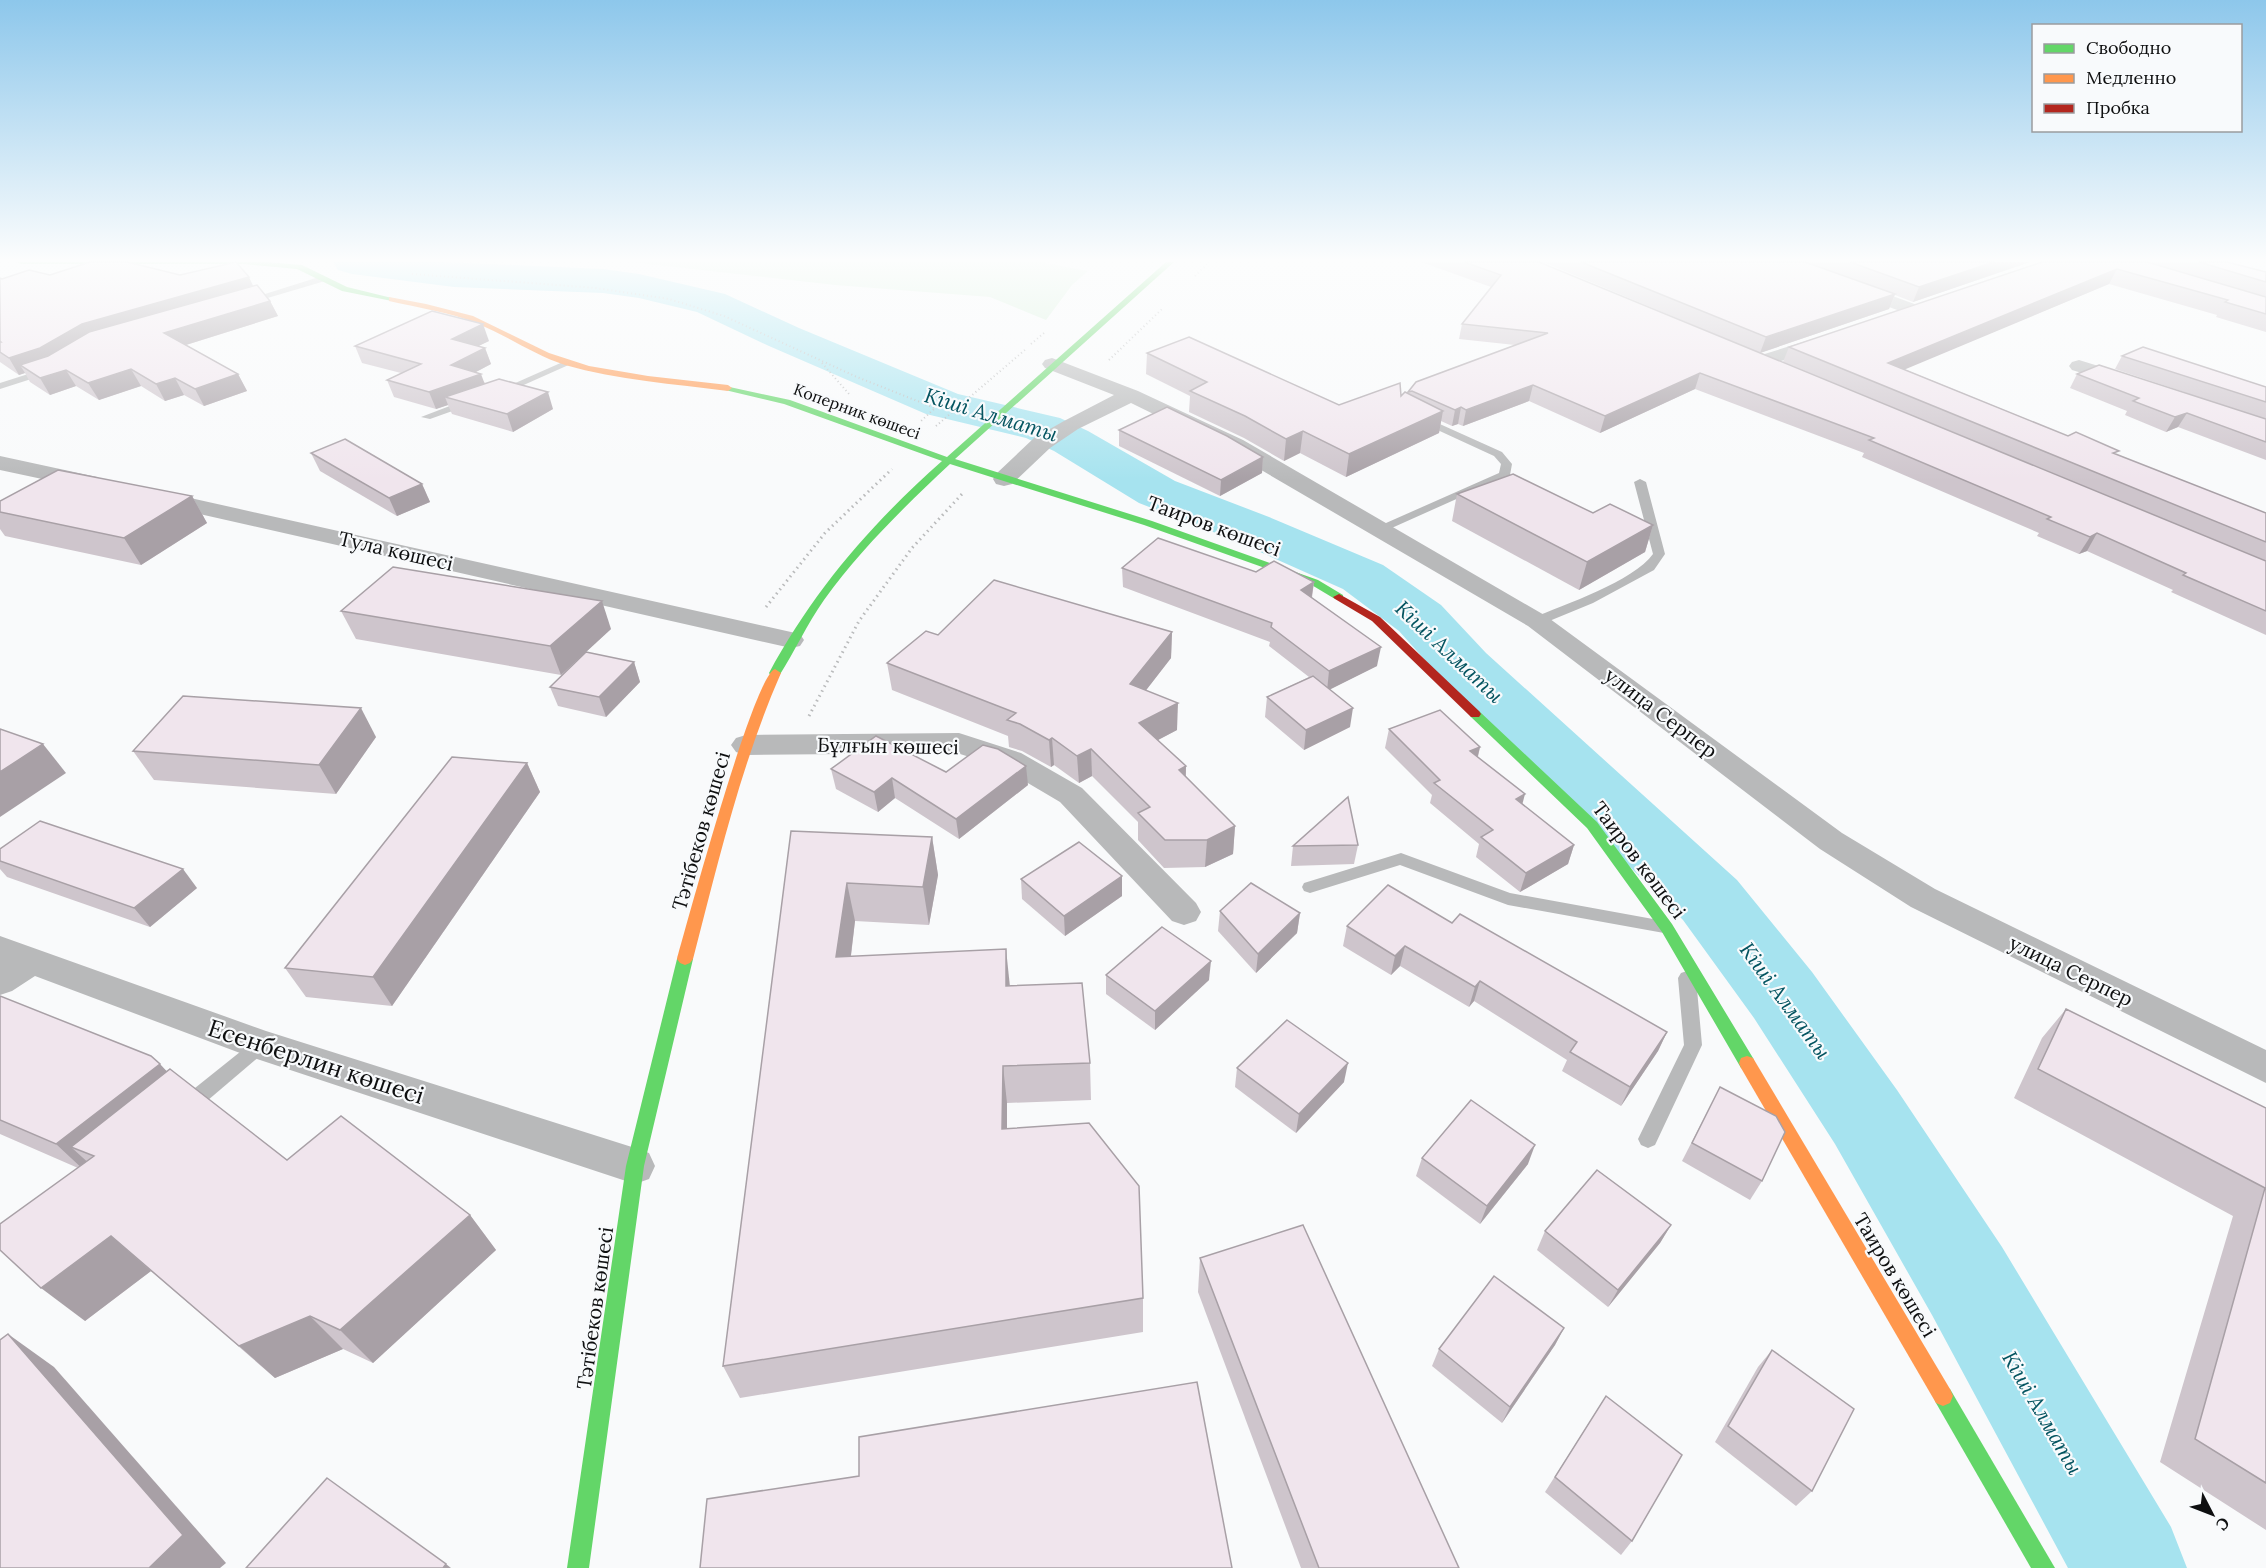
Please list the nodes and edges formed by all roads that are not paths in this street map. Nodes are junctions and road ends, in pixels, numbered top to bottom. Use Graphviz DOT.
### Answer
graph roads {
  1 [pos="506,335"];
  2 [pos="1085,335"];
  3 [pos="1843,335"];
  4 [pos="1740,352"];
  5 [pos="1762,361"];
  6 [pos="568,363"];
  7 [pos="1052,364"];
  8 [pos="2079,366"];
  9 [pos="54,369"];
  10 [pos="1795,375"];
  11 [pos="0,386"];
  12 [pos="2147,388"];
  13 [pos="491,394"];
  14 [pos="1131,395"];
  15 [pos="481,398"];
  16 [pos="1408,412"];
  17 [pos="426,417"];
  18 [pos="946,461"];
  19 [pos="0,463"];
  20 [pos="1004,479"];
  21 [pos="1640,482"];
  22 [pos="105,486"];
  23 [pos="140,494"];
  24 [pos="1381,529"];
  25 [pos="1537,621"];
  26 [pos="791,640"];
  27 [pos="746,745"];
  28 [pos="1310,887"];
  29 [pos="1184,912"];
  30 [pos="1667,928"];
  31 [pos="1686,960"];
  32 [pos="10,964"];
  33 [pos="261,1046"];
  34 [pos="2266,1067"];
  35 [pos="169,1121"];
  36 [pos="1648,1139"];
  37 [pos="635,1166"];
  38 [pos="578,1568"];
  39 [pos="2044,1568"];
  1 -- 6 [label="street, Коперник көшесі"];
  2 -- 7 [label="street, Тәтібеков көшесі"];
  3 -- 5 [label="street"];
  4 -- 5 [label="street"];
  5 -- 10 [label="street"];
  6 -- 13 [label="lane"];
  6 -- 18 [label="street, Коперник көшесі"];
  7 -- 14 [label="street, улица Серпер"];
  7 -- 18 [label="street, Тәтібеков көшесі"];
  8 -- 12 [label="street"];
  9 -- 11 [label="lane"];
  14 -- 20 [label="street"];
  14 -- 24 [label="street, улица Серпер"];
  15 -- 17 [label="lane"];
  16 -- 24 [label="lane"];
  18 -- 20 [label="street, Таиров көшесі"];
  18 -- 26 [label="street, Тәтібеков көшесі"];
  19 -- 22 [label="street"];
  20 -- 30 [label="street, Таиров көшесі"];
  21 -- 25 [label="lane"];
  23 -- 26 [label="street, Тула көшесі"];
  24 -- 25 [label="street, улица Серпер"];
  25 -- 34 [label="street, улица Серпер"];
  26 -- 27 [label="street, Тәтібеков көшесі"];
  27 -- 29 [label="street, Бұлғын көшесі"];
  27 -- 37 [label="street, Тәтібеков көшесі"];
  28 -- 30 [label="lane"];
  30 -- 31 [label="street, Таиров көшесі"];
  31 -- 36 [label="lane"];
  31 -- 39 [label="street, Таиров көшесі"];
  32 -- 33 [label="street, Есенберлин көшесі"];
  33 -- 35 [label="lane"];
  33 -- 37 [label="street, Есенберлин көшесі"];
  37 -- 38 [label="street, Тәтібеков көшесі"];
}
